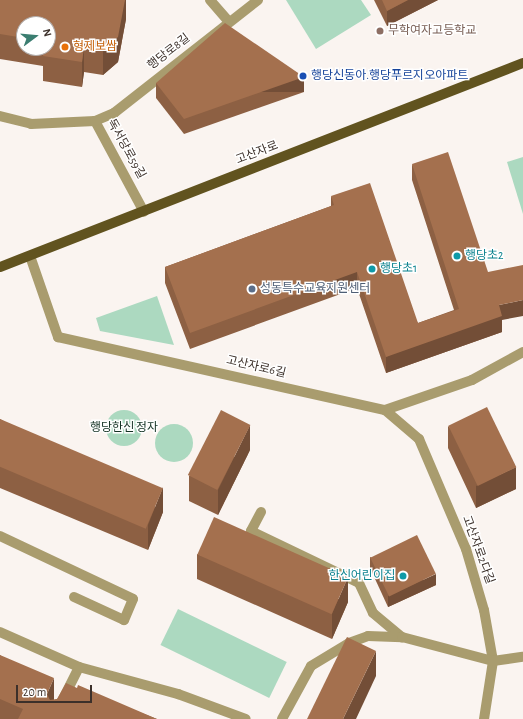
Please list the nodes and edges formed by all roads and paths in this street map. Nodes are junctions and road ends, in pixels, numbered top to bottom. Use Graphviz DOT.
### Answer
graph roads {
  1 [pos="210,0"];
  2 [pos="258,0"];
  3 [pos="230,22"];
  4 [pos="523,63"];
  5 [pos="0,116"];
  6 [pos="95,121"];
  7 [pos="144,212"];
  8 [pos="30,256"];
  9 [pos="0,267"];
  10 [pos="523,352"];
  11 [pos="385,410"];
  12 [pos="261,512"];
  13 [pos="0,536"];
  14 [pos="74,597"];
  15 [pos="0,632"];
  16 [pos="402,637"];
  17 [pos="523,657"];
  18 [pos="493,661"];
  19 [pos="79,667"];
  20 [pos="53,719"];
  21 [pos="246,719"];
  22 [pos="282,719"];
  23 [pos="484,719"];
  1 -- 3 [label="street"];
  2 -- 3 [label="street, 행당로8길"];
  3 -- 6 [label="street, 행당로8길"];
  4 -- 7 [label="main road, 고산자로"];
  5 -- 6 [label="street, 독서당로59길"];
  6 -- 7 [label="street, 독서당로59길"];
  7 -- 8 [label="main road, 고산자로"];
  8 -- 9 [label="main road, 고산자로"];
  8 -- 11 [label="street, 고산자로6길"];
  10 -- 11 [label="street"];
  11 -- 18 [label="street, 고산자로2다길"];
  12 -- 16 [label="street"];
  13 -- 14 [label="street"];
  15 -- 19 [label="street"];
  16 -- 18 [label="street"];
  16 -- 22 [label="street"];
  17 -- 18 [label="street"];
  18 -- 23 [label="street, 고산자로2다길"];
  19 -- 20 [label="street"];
  19 -- 21 [label="street"];
}
